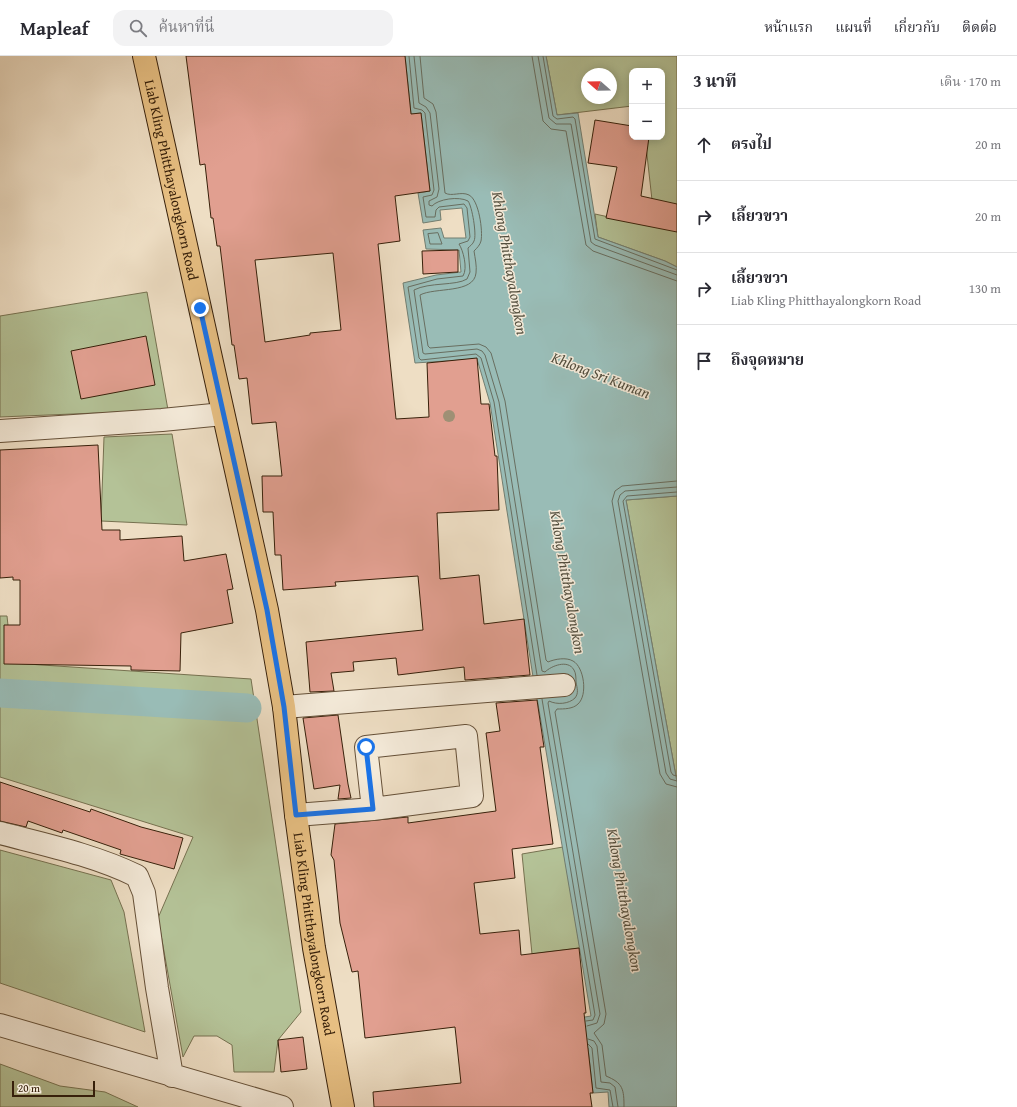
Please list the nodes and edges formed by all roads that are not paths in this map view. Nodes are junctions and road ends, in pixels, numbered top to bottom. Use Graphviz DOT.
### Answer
graph roads {
  1 [pos="144,56"];
  2 [pos="223,414"];
  3 [pos="0,431"];
  4 [pos="564,685"];
  5 [pos="284,707"];
  6 [pos="373,809"];
  7 [pos="296,815"];
  8 [pos="0,833"];
  9 [pos="0,1026"];
  10 [pos="172,1076"];
  11 [pos="282,1107"];
  12 [pos="343,1107"];
  1 -- 2 [label="main road, Liab Kling Phitthayalongkorn Road"];
  2 -- 3 [label="lane"];
  2 -- 5 [label="main road, Liab Kling Phitthayalongkorn Road"];
  4 -- 5 [label="lane"];
  5 -- 7 [label="main road, Liab Kling Phitthayalongkorn Road"];
  6 -- 6 [label="lane"];
  6 -- 7 [label="lane"];
  7 -- 12 [label="main road, Liab Kling Phitthayalongkorn Road"];
  8 -- 10 [label="lane"];
  9 -- 10 [label="lane"];
  10 -- 11 [label="lane"];
}
